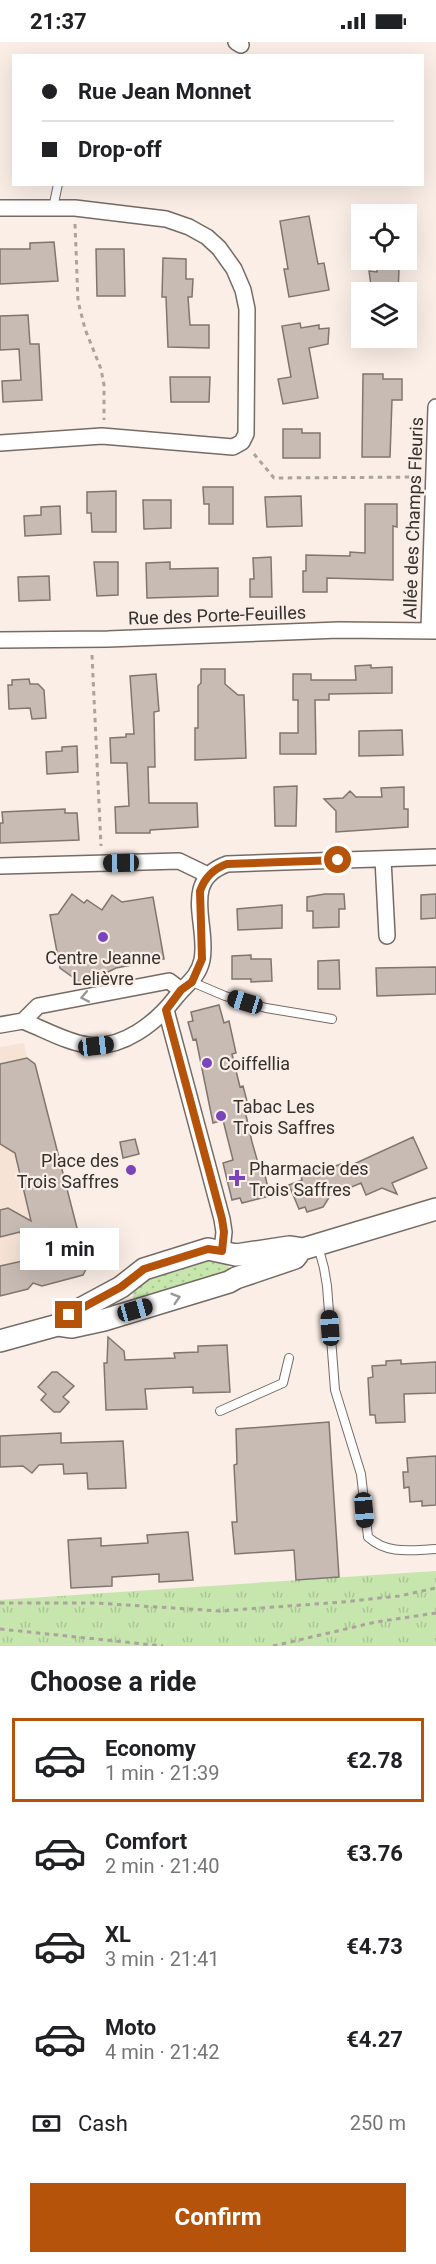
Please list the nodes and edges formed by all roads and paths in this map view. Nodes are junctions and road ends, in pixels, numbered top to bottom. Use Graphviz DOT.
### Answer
graph roads {
  1 [pos="58,186"];
  2 [pos="0,208"];
  3 [pos="53,208"];
  4 [pos="75,208"];
  5 [pos="436,407"];
  6 [pos="102,436"];
  7 [pos="242,442"];
  8 [pos="0,443"];
  9 [pos="435,454"];
  10 [pos="433,477"];
  11 [pos="433,631"];
  12 [pos="91,639"];
  13 [pos="0,640"];
  14 [pos="436,857"];
  15 [pos="382,859"];
  16 [pos="101,863"];
  17 [pos="0,866"];
  18 [pos="208,875"];
  19 [pos="387,936"];
  20 [pos="186,986"];
  21 [pos="166,1010"];
  22 [pos="332,1019"];
  23 [pos="23,1021"];
  24 [pos="0,1025"];
  25 [pos="436,1209"];
  26 [pos="310,1247"];
  27 [pos="227,1253"];
  28 [pos="236,1278"];
  29 [pos="124,1286"];
  30 [pos="135,1310"];
  31 [pos="58,1325"];
  32 [pos="0,1341"];
  33 [pos="289,1358"];
  34 [pos="220,1411"];
  35 [pos="436,1549"];
  36 [pos="436,1588"];
  37 [pos="0,1603"];
  38 [pos="436,1612"];
  39 [pos="0,1629"];
  40 [pos="164,1646"];
  41 [pos="273,1646"];
  1 -- 3 [label="lane"];
  2 -- 3 [label="street"];
  3 -- 4 [label="street"];
  4 -- 6 [label="path"];
  4 -- 7 [label="street"];
  5 -- 9 [label="street, Allée des Champs Fleuris"];
  6 -- 7 [label="street"];
  6 -- 8 [label="street"];
  7 -- 10 [label="path"];
  9 -- 10 [label="street, Allée des Champs Fleuris"];
  10 -- 11 [label="street, Allée des Champs Fleuris"];
  11 -- 12 [label="street, Rue des Porte-Feuilles"];
  12 -- 13 [label="street, Rue des Porte-Feuilles"];
  12 -- 16 [label="path"];
  14 -- 15 [label="street"];
  15 -- 18 [label="street"];
  15 -- 19 [label="street"];
  16 -- 17 [label="street"];
  16 -- 18 [label="street"];
  18 -- 20 [label="street"];
  20 -- 21 [label="street"];
  20 -- 22 [label="lane"];
  20 -- 23 [label="street, one-way"];
  21 -- 23 [label="street"];
  21 -- 27 [label="street"];
  23 -- 24 [label="street"];
  25 -- 26 [label="street"];
  26 -- 27 [label="street"];
  26 -- 28 [label="street"];
  26 -- 35 [label="lane"];
  27 -- 28 [label="street"];
  27 -- 29 [label="street"];
  30 -- 28 [label="street, one-way"];
  29 -- 30 [label="street"];
  29 -- 31 [label="street"];
  30 -- 31 [label="street"];
  31 -- 32 [label="street"];
  33 -- 34 [label="lane"];
  36 -- 37 [label="path"];
  38 -- 41 [label="path"];
  39 -- 40 [label="path"];
}
